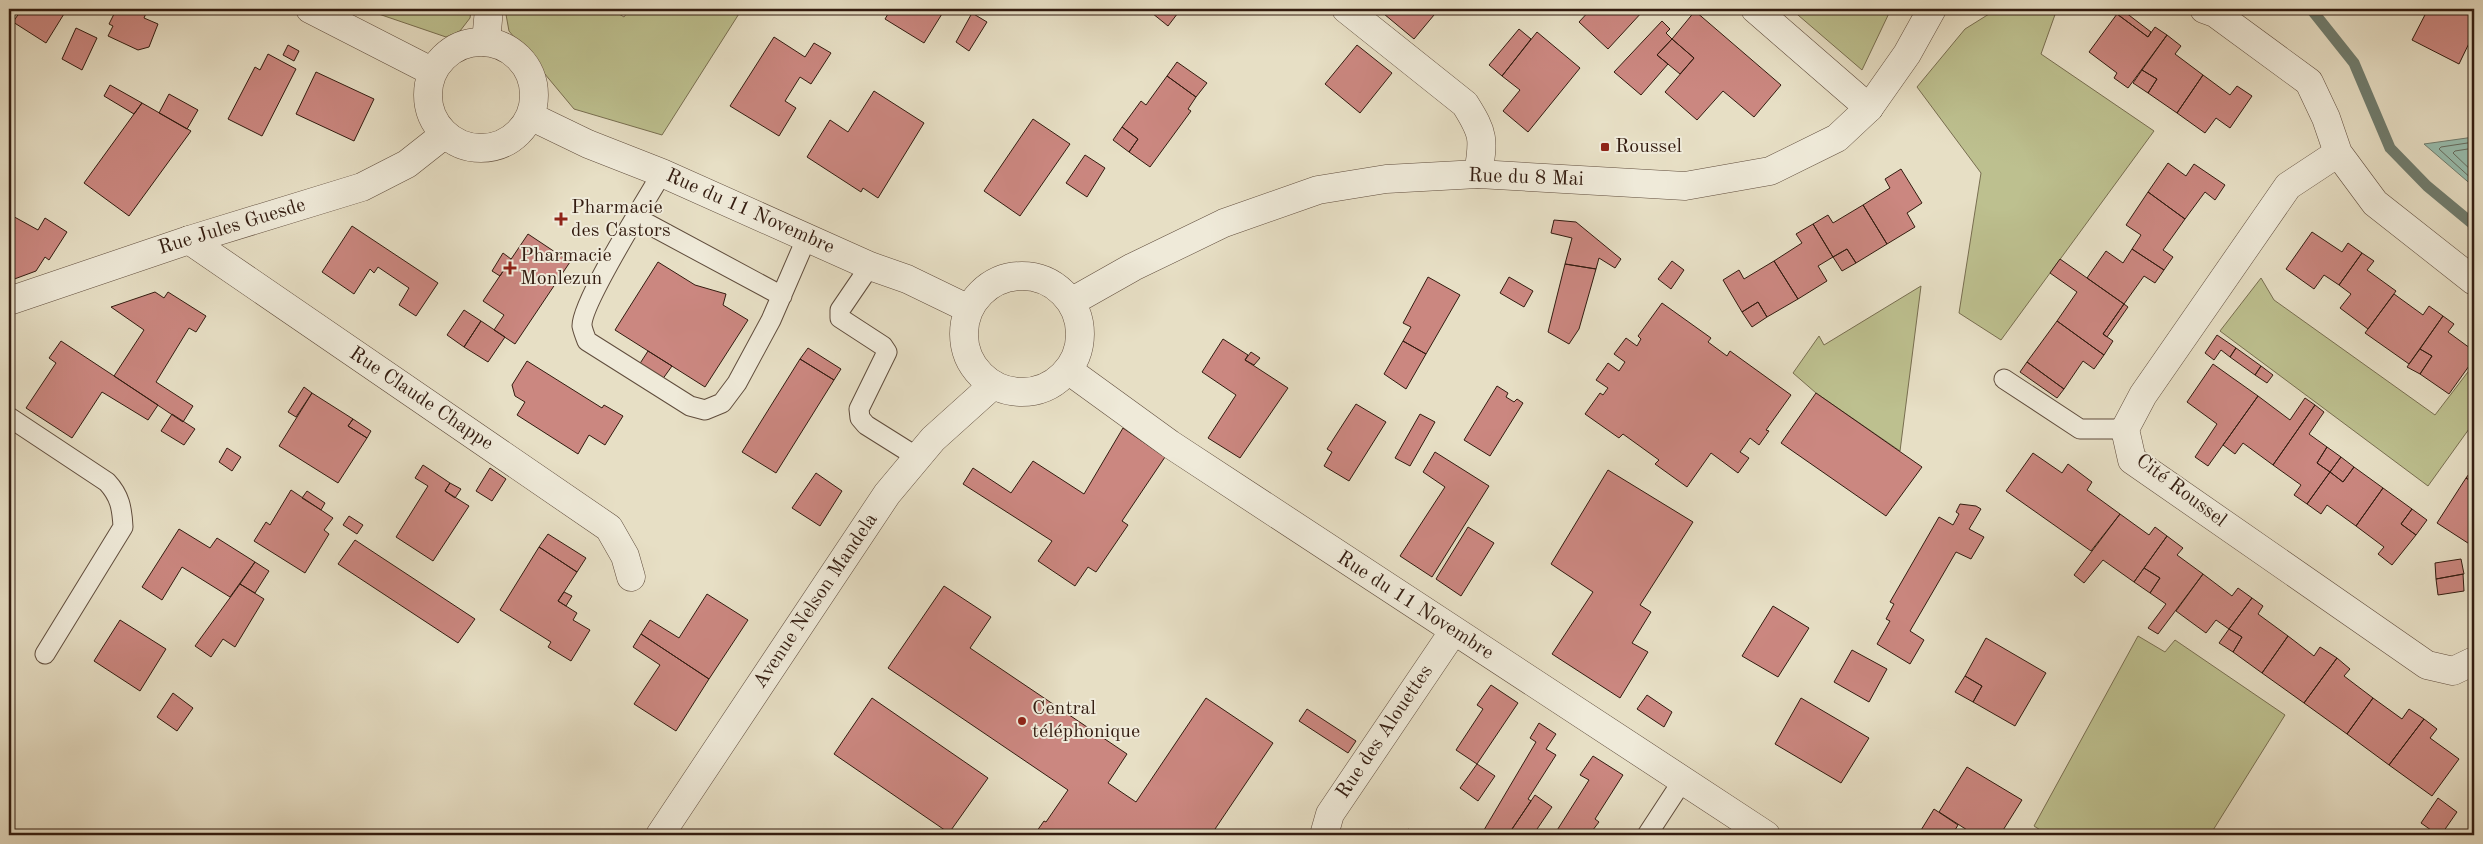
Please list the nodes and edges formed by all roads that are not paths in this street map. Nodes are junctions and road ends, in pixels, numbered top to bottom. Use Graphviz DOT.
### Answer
graph roads {
  1 [pos="310,9"];
  2 [pos="489,9"];
  3 [pos="1346,9"];
  4 [pos="1755,9"];
  5 [pos="1932,9"];
  6 [pos="2204,9"];
  7 [pos="486,42"];
  8 [pos="432,72"];
  9 [pos="1869,108"];
  10 [pos="530,116"];
  11 [pos="445,134"];
  12 [pos="2338,153"];
  13 [pos="662,173"];
  14 [pos="1478,174"];
  15 [pos="636,218"];
  16 [pos="807,237"];
  17 [pos="189,240"];
  18 [pos="870,266"];
  19 [pos="2474,281"];
  20 [pos="782,296"];
  21 [pos="9,302"];
  22 [pos="1071,302"];
  23 [pos="969,309"];
  24 [pos="1068,370"];
  25 [pos="2004,379"];
  26 [pos="993,385"];
  27 [pos="9,417"];
  28 [pos="2125,429"];
  29 [pos="917,457"];
  30 [pos="631,577"];
  31 [pos="1453,632"];
  32 [pos="45,654"];
  33 [pos="2474,661"];
  34 [pos="1683,780"];
  35 [pos="1654,832"];
  36 [pos="660,835"];
  37 [pos="1324,835"];
  38 [pos="1764,835"];
  1 -- 8 [label="street"];
  2 -- 7 [label="street"];
  3 -- 14 [label="street"];
  4 -- 9 [label="street"];
  5 -- 9 [label="street, Rue du 8 Mai"];
  6 -- 12 [label="street"];
  7 -- 8 [label="street"];
  7 -- 10 [label="street"];
  8 -- 11 [label="street"];
  9 -- 14 [label="street, Rue du 8 Mai"];
  10 -- 11 [label="street"];
  10 -- 13 [label="street, Rue du 11 Novembre"];
  11 -- 17 [label="street, Rue Jules Guesde"];
  12 -- 19 [label="street"];
  12 -- 28 [label="street, Cité Roussel"];
  13 -- 15 [label="lane"];
  13 -- 16 [label="street, Rue du 11 Novembre"];
  14 -- 22 [label="street, Rue du 8 Mai"];
  15 -- 20 [label="lane"];
  15 -- 20 [label="lane"];
  16 -- 18 [label="street, Rue du 11 Novembre"];
  16 -- 20 [label="lane"];
  17 -- 21 [label="street, Rue Jules Guesde"];
  17 -- 30 [label="street, Rue Claude Chappe"];
  18 -- 23 [label="street, Rue du 11 Novembre"];
  18 -- 29 [label="lane"];
  22 -- 23 [label="street"];
  22 -- 24 [label="street"];
  23 -- 26 [label="street"];
  24 -- 26 [label="street"];
  24 -- 31 [label="street, Rue du 11 Novembre"];
  25 -- 28 [label="lane"];
  26 -- 29 [label="street, Avenue Nelson Mandela"];
  27 -- 32 [label="lane"];
  28 -- 33 [label="street, Cité Roussel"];
  29 -- 36 [label="street, Avenue Nelson Mandela"];
  31 -- 34 [label="street, Rue du 11 Novembre"];
  31 -- 37 [label="street, Rue des Alouettes"];
  34 -- 35 [label="lane"];
  34 -- 38 [label="street, Rue du 11 Novembre"];
}
